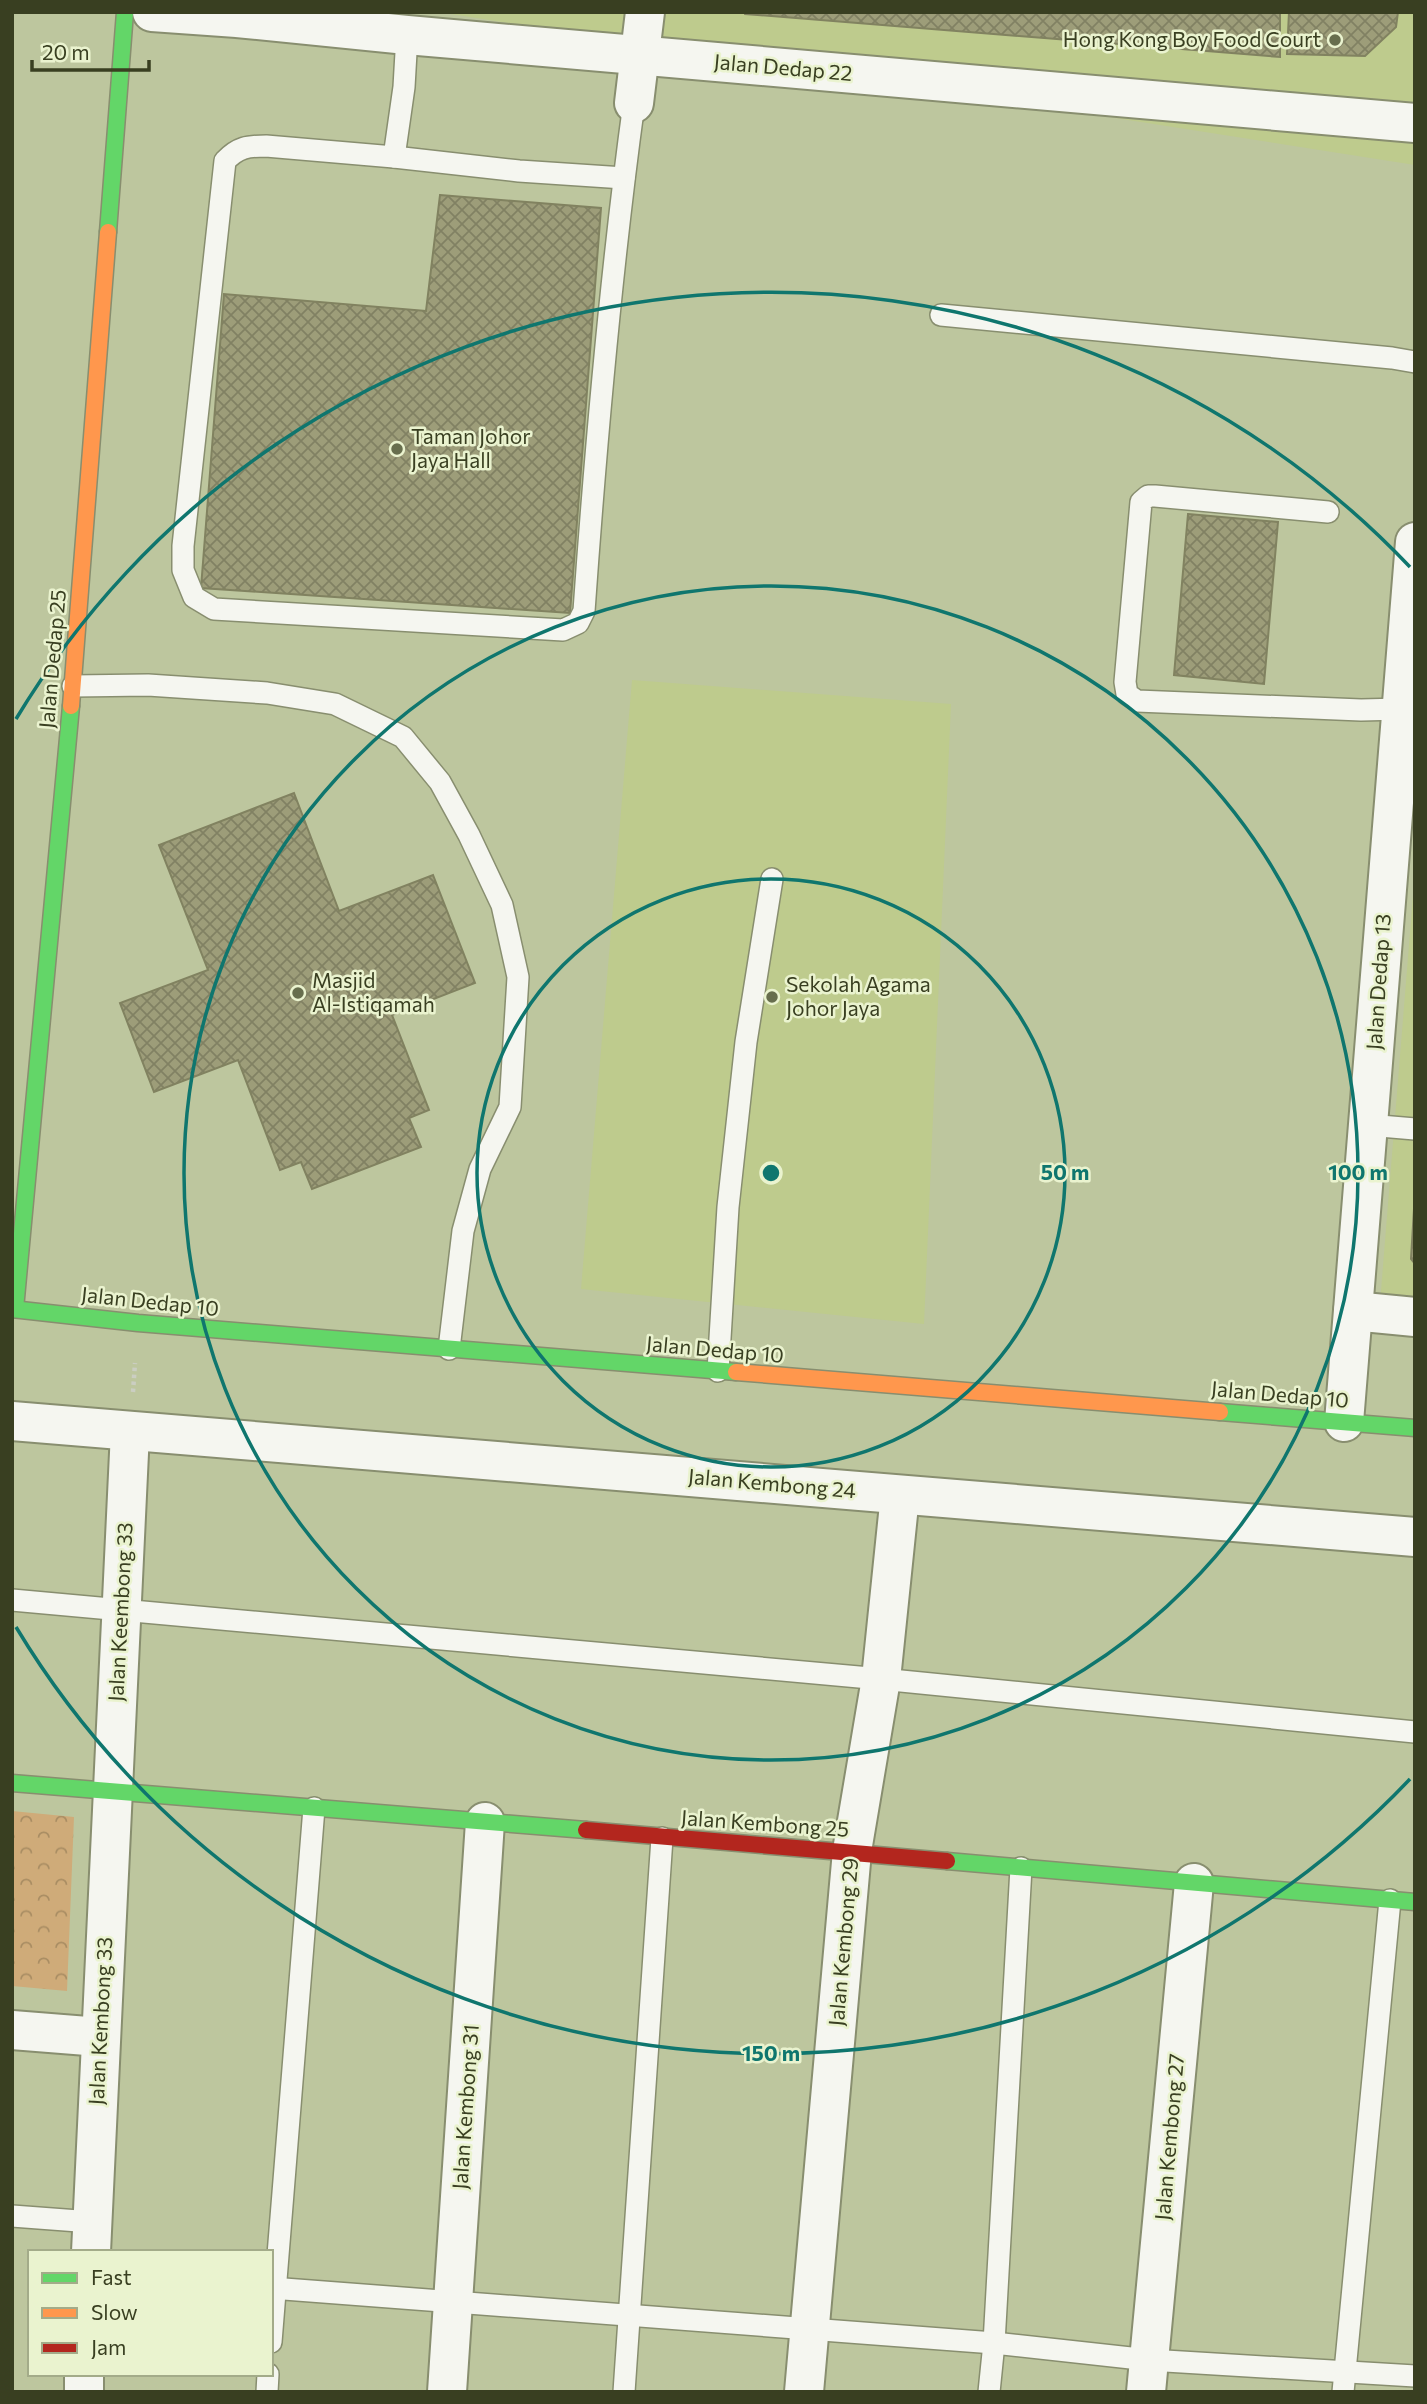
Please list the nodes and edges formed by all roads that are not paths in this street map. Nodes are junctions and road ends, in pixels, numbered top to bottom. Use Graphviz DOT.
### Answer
graph roads {
  1 [pos="125,12"];
  2 [pos="152,12"];
  3 [pos="645,12"];
  4 [pos="238,15"];
  5 [pos="425,28"];
  6 [pos="641,56"];
  7 [pos="634,103"];
  8 [pos="1415,123"];
  9 [pos="394,158"];
  10 [pos="624,178"];
  11 [pos="941,315"];
  12 [pos="1415,362"];
  13 [pos="1328,512"];
  14 [pos="1415,542"];
  15 [pos="73,686"];
  16 [pos="1401,709"];
  17 [pos="772,879"];
  18 [pos="1400,906"];
  19 [pos="1368,1125"];
  20 [pos="1415,1129"];
  21 [pos="14,1309"];
  22 [pos="1353,1311"];
  23 [pos="1415,1317"];
  24 [pos="449,1349"];
  25 [pos="718,1371"];
  26 [pos="12,1421"];
  27 [pos="1345,1422"];
  28 [pos="1415,1428"];
  29 [pos="130,1432"];
  30 [pos="900,1495"];
  31 [pos="1415,1537"];
  32 [pos="12,1600"];
  33 [pos="121,1609"];
  34 [pos="881,1679"];
  35 [pos="1415,1732"];
  36 [pos="12,1783"];
  37 [pos="113,1791"];
  38 [pos="314,1808"];
  39 [pos="485,1822"];
  40 [pos="662,1838"];
  41 [pos="852,1851"];
  42 [pos="1021,1868"];
  43 [pos="1194,1883"];
  44 [pos="1390,1900"];
  45 [pos="1415,1902"];
  46 [pos="12,2030"];
  47 [pos="100,2037"];
  48 [pos="12,2216"];
  49 [pos="91,2237"];
  50 [pos="274,2288"];
  51 [pos="453,2302"];
  52 [pos="273,2306"];
  53 [pos="630,2315"];
  54 [pos="810,2329"];
  55 [pos="994,2343"];
  56 [pos="1344,2370"];
  57 [pos="1147,2376"];
  58 [pos="1415,2376"];
  59 [pos="447,2392"];
  60 [pos="624,2392"];
  61 [pos="804,2392"];
  62 [pos="989,2392"];
  63 [pos="1343,2392"];
  1 -- 15 [label="street, Jalan Dedap 25"];
  2 -- 4 [label="street, Jalan Dedap 22"];
  3 -- 6 [label="street"];
  4 -- 5 [label="street, Jalan Dedap 22"];
  5 -- 6 [label="street, Jalan Dedap 22"];
  5 -- 9 [label="lane"];
  6 -- 7 [label="street"];
  6 -- 8 [label="street, Jalan Dedap 22"];
  7 -- 10 [label="lane"];
  9 -- 10 [label="lane"];
  9 -- 10 [label="lane"];
  11 -- 12 [label="lane"];
  13 -- 16 [label="lane"];
  14 -- 16 [label="street, Jalan Dedap 13"];
  15 -- 21 [label="street, Jalan Dedap 25"];
  15 -- 24 [label="lane"];
  16 -- 18 [label="street, Jalan Dedap 13"];
  17 -- 25 [label="lane"];
  18 -- 19 [label="street, Jalan Dedap 13"];
  19 -- 20 [label="lane"];
  19 -- 22 [label="street, Jalan Dedap 13"];
  21 -- 24 [label="street, Jalan Dedap 10"];
  22 -- 23 [label="street"];
  22 -- 27 [label="street, Jalan Dedap 13"];
  24 -- 25 [label="street, Jalan Dedap 10"];
  25 -- 27 [label="street, Jalan Dedap 10"];
  26 -- 29 [label="street, Jalan Kembong 24"];
  27 -- 28 [label="street, Jalan Dedap 10"];
  29 -- 30 [label="street, Jalan Kembong 24"];
  29 -- 33 [label="street, Jalan Keembong 33"];
  30 -- 31 [label="street, Jalan Kembong 24"];
  30 -- 34 [label="street, Jalan Kembong 29"];
  32 -- 33 [label="lane"];
  33 -- 34 [label="lane"];
  33 -- 37 [label="street, Jalan Keembong 33"];
  34 -- 35 [label="lane"];
  34 -- 41 [label="street, Jalan Kembong 29"];
  36 -- 37 [label="street, Jalan Kembong 25"];
  37 -- 38 [label="street, Jalan Kembong 25"];
  37 -- 47 [label="street, Jalan Kembong 33"];
  38 -- 39 [label="street, Jalan Kembong 25"];
  38 -- 50 [label="lane"];
  39 -- 40 [label="street, Jalan Kembong 25"];
  39 -- 51 [label="street, Jalan Kembong 31"];
  40 -- 41 [label="street, Jalan Kembong 25"];
  40 -- 53 [label="lane"];
  41 -- 42 [label="street, Jalan Kembong 25"];
  41 -- 54 [label="street, Jalan Kembong 29"];
  42 -- 43 [label="street, Jalan Kembong 25"];
  42 -- 55 [label="lane"];
  43 -- 44 [label="street, Jalan Kembong 25"];
  43 -- 57 [label="street, Jalan Kembong 27"];
  44 -- 45 [label="street, Jalan Kembong 25"];
  44 -- 56 [label="lane"];
  46 -- 47 [label="street"];
  47 -- 49 [label="street, Jalan Kembong 33"];
  48 -- 49 [label="lane"];
  50 -- 51 [label="lane"];
  50 -- 52 [label="lane"];
  51 -- 53 [label="lane"];
  51 -- 59 [label="street, Jalan Kembong 31"];
  53 -- 54 [label="lane"];
  53 -- 60 [label="lane"];
  54 -- 55 [label="lane"];
  54 -- 61 [label="street, Jalan Kembong 29"];
  55 -- 57 [label="lane"];
  55 -- 62 [label="lane"];
  56 -- 57 [label="lane"];
  56 -- 58 [label="lane"];
  56 -- 63 [label="lane"];
}
